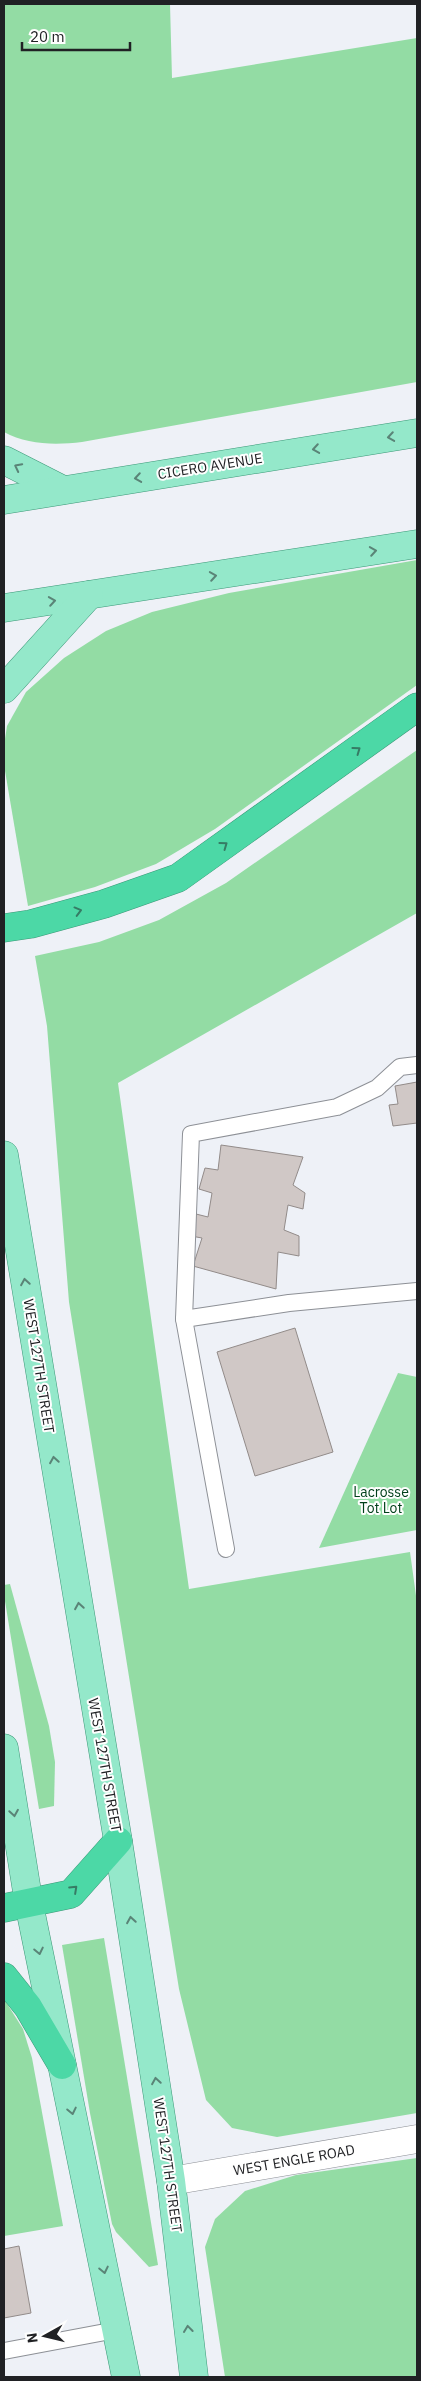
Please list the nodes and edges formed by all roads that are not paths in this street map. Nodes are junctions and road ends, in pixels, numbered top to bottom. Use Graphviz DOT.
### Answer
graph roads {
  1 [pos="417,433"];
  2 [pos="4,460"];
  3 [pos="63,490"];
  4 [pos="4,500"];
  5 [pos="417,544"];
  6 [pos="89,595"];
  7 [pos="4,608"];
  8 [pos="4,688"];
  9 [pos="417,707"];
  10 [pos="4,928"];
  11 [pos="417,1065"];
  12 [pos="4,1155"];
  13 [pos="417,1291"];
  14 [pos="184,1319"];
  15 [pos="226,1549"];
  16 [pos="4,1748"];
  17 [pos="118,1840"];
  18 [pos="16,1906"];
  19 [pos="4,1976"];
  20 [pos="62,2065"];
  21 [pos="417,2139"];
  22 [pos="172,2181"];
  23 [pos="116,2330"];
  24 [pos="4,2351"];
  25 [pos="126,2377"];
  26 [pos="194,2377"];
  1 -- 3 [label="main road, CICERO AVENUE, one-way"];
  3 -- 2 [label="main road, one-way"];
  3 -- 4 [label="main road, CICERO AVENUE"];
  6 -- 5 [label="main road, one-way"];
  7 -- 6 [label="main road, one-way"];
  6 -- 8 [label="main road"];
  10 -- 9 [label="highway, one-way"];
  11 -- 14 [label="lane"];
  17 -- 12 [label="main road, WEST 127TH STREET, one-way"];
  13 -- 14 [label="lane"];
  14 -- 15 [label="lane"];
  16 -- 18 [label="main road, one-way"];
  18 -- 17 [label="highway, one-way"];
  22 -- 17 [label="main road, WEST 127TH STREET, one-way"];
  18 -- 20 [label="main road, one-way"];
  19 -- 20 [label="highway"];
  20 -- 23 [label="main road, one-way"];
  21 -- 22 [label="street, WEST ENGLE ROAD"];
  26 -- 22 [label="main road, WEST 127TH STREET, one-way"];
  23 -- 24 [label="lane"];
  23 -- 25 [label="main road"];
}
